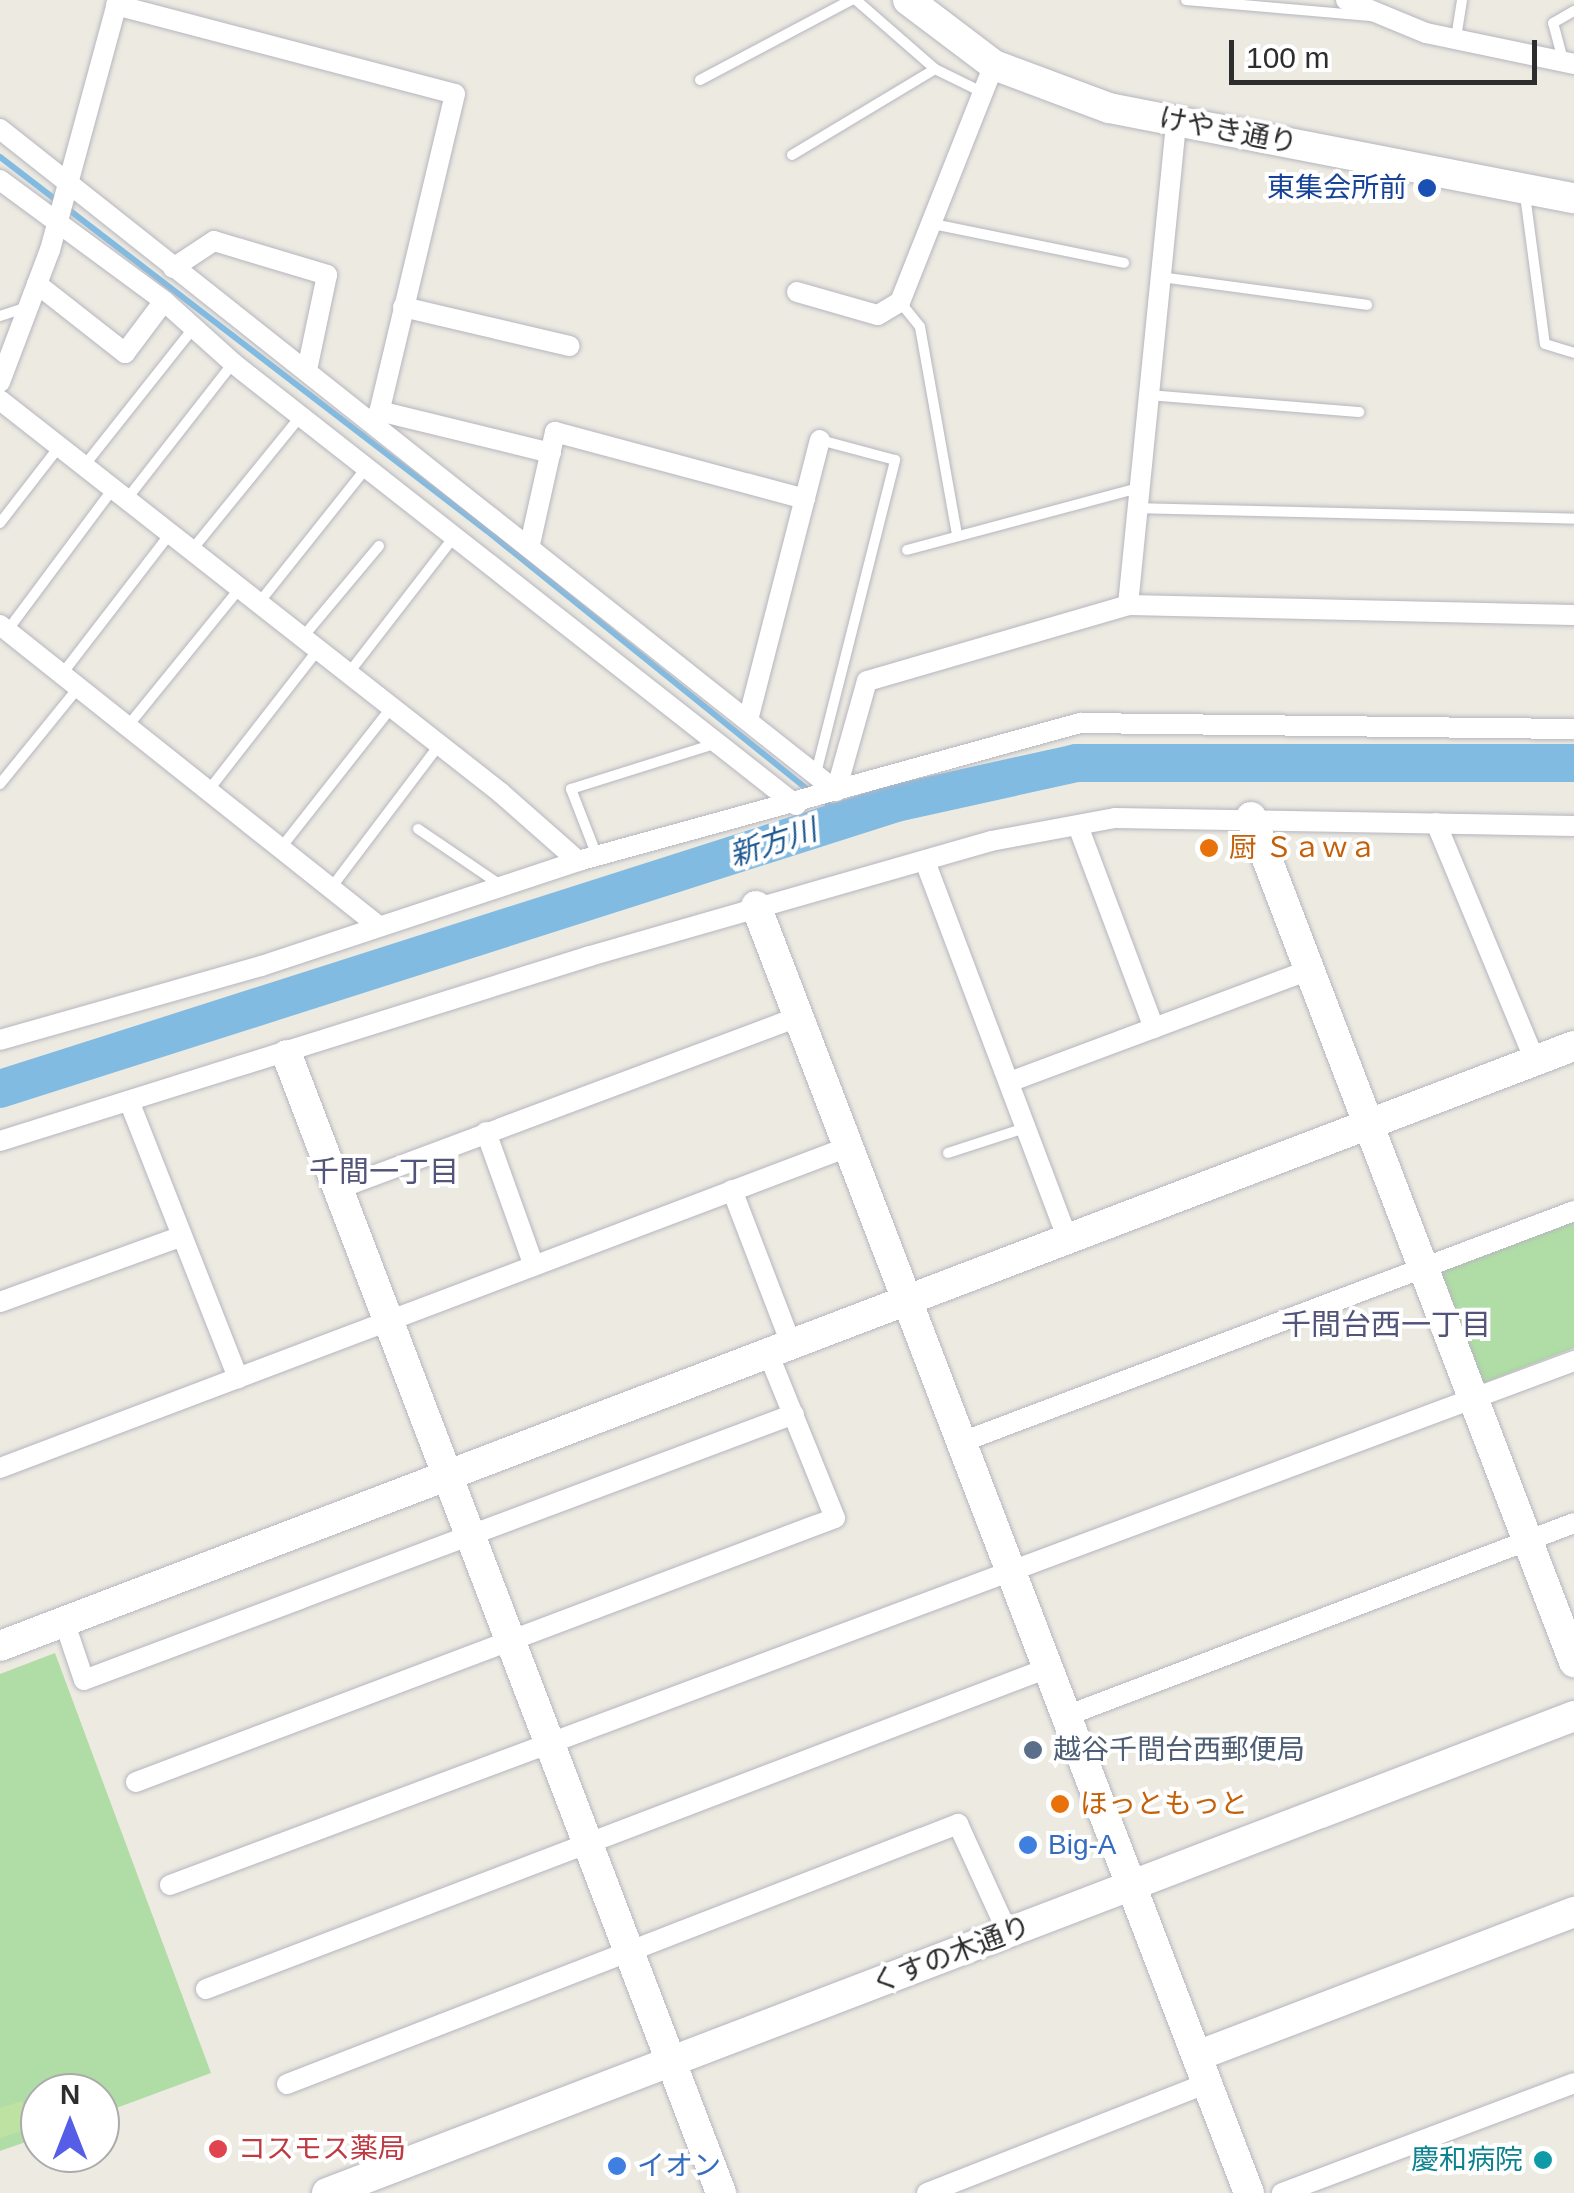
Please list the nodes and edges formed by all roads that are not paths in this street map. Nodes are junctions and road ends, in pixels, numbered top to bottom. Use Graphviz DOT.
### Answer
graph roads {
  1 [pos="854,0"];
  2 [pos="908,0"];
  3 [pos="1186,0"];
  4 [pos="1346,0"];
  5 [pos="1462,0"];
  6 [pos="117,3"];
  7 [pos="1574,12"];
  8 [pos="1380,17"];
  9 [pos="1456,41"];
  10 [pos="1568,62"];
  11 [pos="935,68"];
  12 [pos="989,79"];
  13 [pos="700,80"];
  14 [pos="1176,121"];
  15 [pos="0,129"];
  16 [pos="792,156"];
  17 [pos="0,180"];
  18 [pos="70,180"];
  19 [pos="1524,189"];
  20 [pos="1574,198"];
  21 [pos="934,224"];
  22 [pos="57,225"];
  23 [pos="1124,263"];
  24 [pos="173,268"];
  25 [pos="1160,277"];
  26 [pos="37,284"];
  27 [pos="796,292"];
  28 [pos="164,300"];
  29 [pos="900,302"];
  30 [pos="1367,305"];
  31 [pos="28,307"];
  32 [pos="404,307"];
  33 [pos="0,316"];
  34 [pos="195,326"];
  35 [pos="569,346"];
  36 [pos="1574,353"];
  37 [pos="233,363"];
  38 [pos="307,370"];
  39 [pos="0,382"];
  40 [pos="1146,395"];
  41 [pos="0,400"];
  42 [pos="1358,412"];
  43 [pos="300,416"];
  44 [pos="378,416"];
  45 [pos="820,440"];
  46 [pos="60,447"];
  47 [pos="551,453"];
  48 [pos="84,466"];
  49 [pos="366,468"];
  50 [pos="120,494"];
  51 [pos="1137,498"];
  52 [pos="805,499"];
  53 [pos="1574,518"];
  54 [pos="0,523"];
  55 [pos="170,534"];
  56 [pos="957,535"];
  57 [pos="455,536"];
  58 [pos="530,544"];
  59 [pos="379,546"];
  60 [pos="907,550"];
  61 [pos="191,551"];
  62 [pos="239,589"];
  63 [pos="258,604"];
  64 [pos="1128,605"];
  65 [pos="1574,615"];
  66 [pos="4,628"];
  67 [pos="309,645"];
  68 [pos="348,674"];
  69 [pos="70,681"];
  70 [pos="392,708"];
  71 [pos="748,720"];
  72 [pos="127,726"];
  73 [pos="1574,729"];
  74 [pos="718,742"];
  75 [pos="439,745"];
  76 [pos="816,774"];
  77 [pos="0,784"];
  78 [pos="208,791"];
  79 [pos="836,791"];
  80 [pos="796,804"];
  81 [pos="1251,817"];
  82 [pos="1436,823"];
  83 [pos="1078,826"];
  84 [pos="1574,826"];
  85 [pos="418,830"];
  86 [pos="280,849"];
  87 [pos="588,859"];
  88 [pos="926,864"];
  89 [pos="503,887"];
  90 [pos="330,889"];
  91 [pos="756,906"];
  92 [pos="378,926"];
  93 [pos="1311,969"];
  94 [pos="799,1017"];
  95 [pos="1154,1028"];
  96 [pos="0,1040"];
  97 [pos="1574,1046"];
  98 [pos="286,1055"];
  99 [pos="1535,1061"];
  100 [pos="1012,1081"];
  101 [pos="129,1101"];
  102 [pos="1366,1126"];
  103 [pos="1028,1127"];
  104 [pos="486,1132"];
  105 [pos="0,1141"];
  106 [pos="848,1147"];
  107 [pos="948,1153"];
  108 [pos="338,1189"];
  109 [pos="732,1190"];
  110 [pos="1574,1211"];
  111 [pos="180,1237"];
  112 [pos="1068,1239"];
  113 [pos="534,1266"];
  114 [pos="1422,1268"];
  115 [pos="907,1300"];
  116 [pos="0,1302"];
  117 [pos="388,1321"];
  118 [pos="780,1349"];
  119 [pos="1574,1361"];
  120 [pos="238,1378"];
  121 [pos="1473,1400"];
  122 [pos="794,1414"];
  123 [pos="962,1442"];
  124 [pos="0,1468"];
  125 [pos="447,1476"];
  126 [pos="1574,1523"];
  127 [pos="469,1534"];
  128 [pos="1528,1540"];
  129 [pos="1012,1574"];
  130 [pos="64,1621"];
  131 [pos="509,1638"];
  132 [pos="0,1646"];
  133 [pos="1574,1662"];
  134 [pos="1048,1668"];
  135 [pos="1066,1716"];
  136 [pos="1574,1716"];
  137 [pos="549,1743"];
  138 [pos="136,1782"];
  139 [pos="589,1847"];
  140 [pos="170,1885"];
  141 [pos="1131,1886"];
  142 [pos="1574,1912"];
  143 [pos="1008,1933"];
  144 [pos="628,1949"];
  145 [pos="206,1989"];
  146 [pos="670,2062"];
  147 [pos="1202,2070"];
  148 [pos="287,2084"];
  149 [pos="1574,2084"];
  150 [pos="328,2193"];
  151 [pos="720,2193"];
  152 [pos="926,2193"];
  153 [pos="1249,2193"];
  154 [pos="1282,2193"];
  1 -- 11 [label="lane"];
  1 -- 13 [label="lane"];
  2 -- 12 [label="street, けやき通り"];
  3 -- 8 [label="lane"];
  4 -- 8 [label="street"];
  5 -- 9 [label="lane"];
  6 -- 18 [label="street"];
  6 -- 32 [label="street"];
  7 -- 10 [label="lane"];
  8 -- 9 [label="street"];
  9 -- 10 [label="street"];
  11 -- 12 [label="lane"];
  11 -- 16 [label="lane"];
  12 -- 14 [label="street, けやき通り"];
  12 -- 21 [label="street"];
  14 -- 19 [label="street, けやき通り"];
  14 -- 25 [label="street"];
  15 -- 18 [label="street"];
  17 -- 22 [label="street"];
  18 -- 22 [label="street"];
  18 -- 24 [label="street"];
  19 -- 20 [label="street, けやき通り"];
  19 -- 36 [label="lane"];
  21 -- 23 [label="lane"];
  21 -- 29 [label="street"];
  22 -- 26 [label="street"];
  22 -- 28 [label="street"];
  24 -- 38 [label="street"];
  24 -- 38 [label="street"];
  25 -- 30 [label="lane"];
  25 -- 40 [label="street"];
  26 -- 28 [label="street"];
  26 -- 31 [label="street"];
  27 -- 29 [label="street"];
  28 -- 34 [label="street"];
  29 -- 56 [label="lane"];
  31 -- 33 [label="lane"];
  31 -- 39 [label="street"];
  32 -- 35 [label="street"];
  32 -- 44 [label="street"];
  34 -- 37 [label="street"];
  34 -- 48 [label="lane"];
  37 -- 43 [label="street"];
  37 -- 50 [label="lane"];
  38 -- 44 [label="street"];
  40 -- 42 [label="lane"];
  40 -- 51 [label="street"];
  41 -- 46 [label="street"];
  43 -- 49 [label="street"];
  43 -- 61 [label="lane"];
  44 -- 47 [label="street"];
  44 -- 58 [label="street"];
  45 -- 52 [label="street"];
  45 -- 76 [label="lane"];
  46 -- 48 [label="street"];
  46 -- 54 [label="lane"];
  47 -- 52 [label="street"];
  47 -- 58 [label="street"];
  48 -- 50 [label="street"];
  49 -- 57 [label="street"];
  49 -- 63 [label="lane"];
  50 -- 55 [label="street"];
  50 -- 66 [label="lane"];
  51 -- 53 [label="lane"];
  51 -- 56 [label="lane"];
  51 -- 64 [label="street"];
  52 -- 71 [label="street"];
  55 -- 61 [label="street"];
  55 -- 69 [label="lane"];
  56 -- 60 [label="lane"];
  57 -- 68 [label="lane"];
  57 -- 74 [label="street"];
  58 -- 71 [label="street"];
  59 -- 67 [label="lane"];
  61 -- 62 [label="street"];
  62 -- 63 [label="street"];
  62 -- 72 [label="lane"];
  63 -- 67 [label="street"];
  64 -- 65 [label="street"];
  64 -- 79 [label="street"];
  66 -- 69 [label="street"];
  67 -- 68 [label="street"];
  67 -- 78 [label="lane"];
  68 -- 70 [label="street"];
  69 -- 72 [label="street"];
  69 -- 77 [label="lane"];
  70 -- 75 [label="street"];
  70 -- 86 [label="lane"];
  71 -- 76 [label="street"];
  72 -- 78 [label="street"];
  73 -- 79 [label="street"];
  74 -- 80 [label="street"];
  74 -- 87 [label="lane"];
  75 -- 87 [label="street"];
  75 -- 90 [label="lane"];
  76 -- 79 [label="street"];
  78 -- 86 [label="street"];
  79 -- 80 [label="street"];
  80 -- 87 [label="street"];
  81 -- 82 [label="street"];
  81 -- 83 [label="street"];
  81 -- 93 [label="street"];
  82 -- 84 [label="street"];
  82 -- 99 [label="street"];
  83 -- 88 [label="street"];
  83 -- 95 [label="street"];
  85 -- 89 [label="lane"];
  86 -- 90 [label="street"];
  87 -- 89 [label="street"];
  88 -- 91 [label="street"];
  88 -- 100 [label="street"];
  89 -- 92 [label="street"];
  90 -- 92 [label="street"];
  91 -- 94 [label="street"];
  91 -- 98 [label="street"];
  92 -- 96 [label="street"];
  93 -- 95 [label="street"];
  93 -- 102 [label="street"];
  94 -- 104 [label="street"];
  94 -- 106 [label="street"];
  95 -- 100 [label="street"];
  97 -- 99 [label="street"];
  98 -- 101 [label="street"];
  98 -- 108 [label="street"];
  99 -- 102 [label="street"];
  100 -- 103 [label="street"];
  101 -- 105 [label="street"];
  101 -- 111 [label="street"];
  102 -- 112 [label="street"];
  102 -- 114 [label="street"];
  103 -- 107 [label="lane"];
  103 -- 112 [label="street"];
  104 -- 108 [label="street"];
  104 -- 113 [label="street"];
  106 -- 109 [label="street"];
  106 -- 115 [label="street"];
  108 -- 117 [label="street"];
  109 -- 113 [label="street"];
  109 -- 118 [label="street"];
  110 -- 114 [label="street"];
  111 -- 116 [label="street"];
  111 -- 120 [label="street"];
  112 -- 115 [label="street"];
  113 -- 117 [label="street"];
  114 -- 121 [label="street"];
  114 -- 123 [label="street"];
  115 -- 118 [label="street"];
  115 -- 123 [label="street"];
  117 -- 120 [label="street"];
  117 -- 125 [label="street"];
  118 -- 122 [label="street"];
  118 -- 125 [label="street"];
  119 -- 121 [label="street"];
  120 -- 124 [label="street"];
  121 -- 128 [label="street"];
  121 -- 129 [label="street"];
  122 -- 127 [label="street"];
  122 -- 131 [label="street"];
  123 -- 129 [label="street"];
  125 -- 127 [label="street"];
  125 -- 130 [label="street"];
  126 -- 128 [label="street"];
  127 -- 130 [label="street"];
  127 -- 131 [label="street"];
  128 -- 133 [label="street"];
  128 -- 135 [label="street"];
  129 -- 134 [label="street"];
  129 -- 137 [label="street"];
  130 -- 132 [label="street"];
  131 -- 137 [label="street"];
  131 -- 138 [label="street"];
  134 -- 135 [label="street"];
  134 -- 139 [label="street"];
  135 -- 141 [label="street"];
  136 -- 141 [label="street, くすの木通り"];
  137 -- 139 [label="street"];
  137 -- 140 [label="street"];
  139 -- 144 [label="street"];
  139 -- 145 [label="street"];
  141 -- 143 [label="street, くすの木通り"];
  141 -- 147 [label="street"];
  142 -- 147 [label="street"];
  143 -- 144 [label="street"];
  143 -- 146 [label="street, くすの木通り"];
  144 -- 146 [label="street"];
  144 -- 148 [label="street"];
  146 -- 150 [label="street, くすの木通り"];
  146 -- 151 [label="street"];
  147 -- 152 [label="street"];
  147 -- 153 [label="street"];
  149 -- 154 [label="street"];
}
